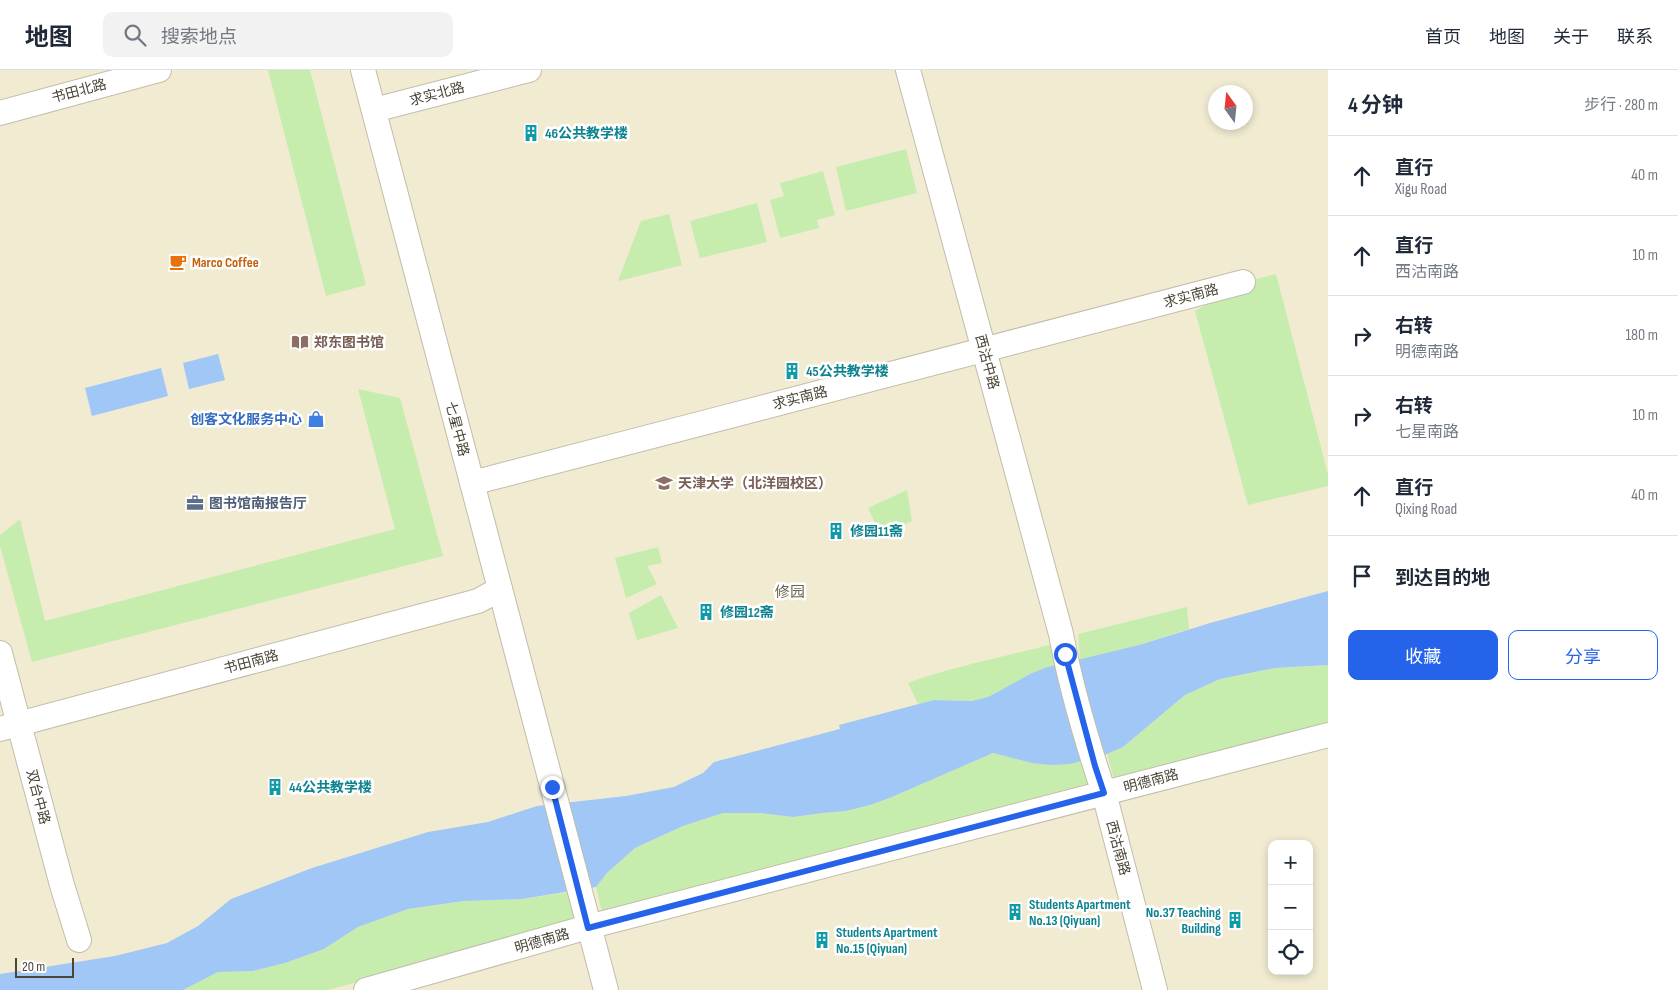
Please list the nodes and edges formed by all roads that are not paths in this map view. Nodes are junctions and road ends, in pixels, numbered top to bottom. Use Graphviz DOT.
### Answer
graph roads {
  1 [pos="159,70"];
  2 [pos="363,70"];
  3 [pos="529,70"];
  4 [pos="908,70"];
  5 [pos="374,110"];
  6 [pos="0,113"];
  7 [pos="1243,282"];
  8 [pos="984,351"];
  9 [pos="472,483"];
  10 [pos="500,589"];
  11 [pos="0,653"];
  12 [pos="9,726"];
  13 [pos="1328,735"];
  14 [pos="1095,766"];
  15 [pos="1104,793"];
  16 [pos="588,928"];
  17 [pos="79,940"];
  18 [pos="366,990"];
  19 [pos="606,990"];
  20 [pos="1155,990"];
  1 -- 6 [label="street, 书田北路"];
  2 -- 5 [label="street, 七星中路"];
  3 -- 5 [label="street, 求实北路"];
  4 -- 8 [label="street, 西沽中路"];
  5 -- 9 [label="street, 七星中路"];
  7 -- 8 [label="street, 求实南路"];
  8 -- 9 [label="street, 求实南路"];
  8 -- 14 [label="street, 西沽中路"];
  9 -- 10 [label="street, 七星中路"];
  10 -- 12 [label="street, 书田南路"];
  10 -- 16 [label="street, 七星中路"];
  11 -- 12 [label="street, 双台中路"];
  12 -- 17 [label="street, 双台中路"];
  13 -- 15 [label="street, 明德南路"];
  14 -- 15 [label="street, 西沽南路"];
  15 -- 16 [label="street, 明德南路"];
  15 -- 20 [label="street, 西沽南路"];
  16 -- 18 [label="street, 明德南路"];
  16 -- 19 [label="street, 七星中路"];
}
